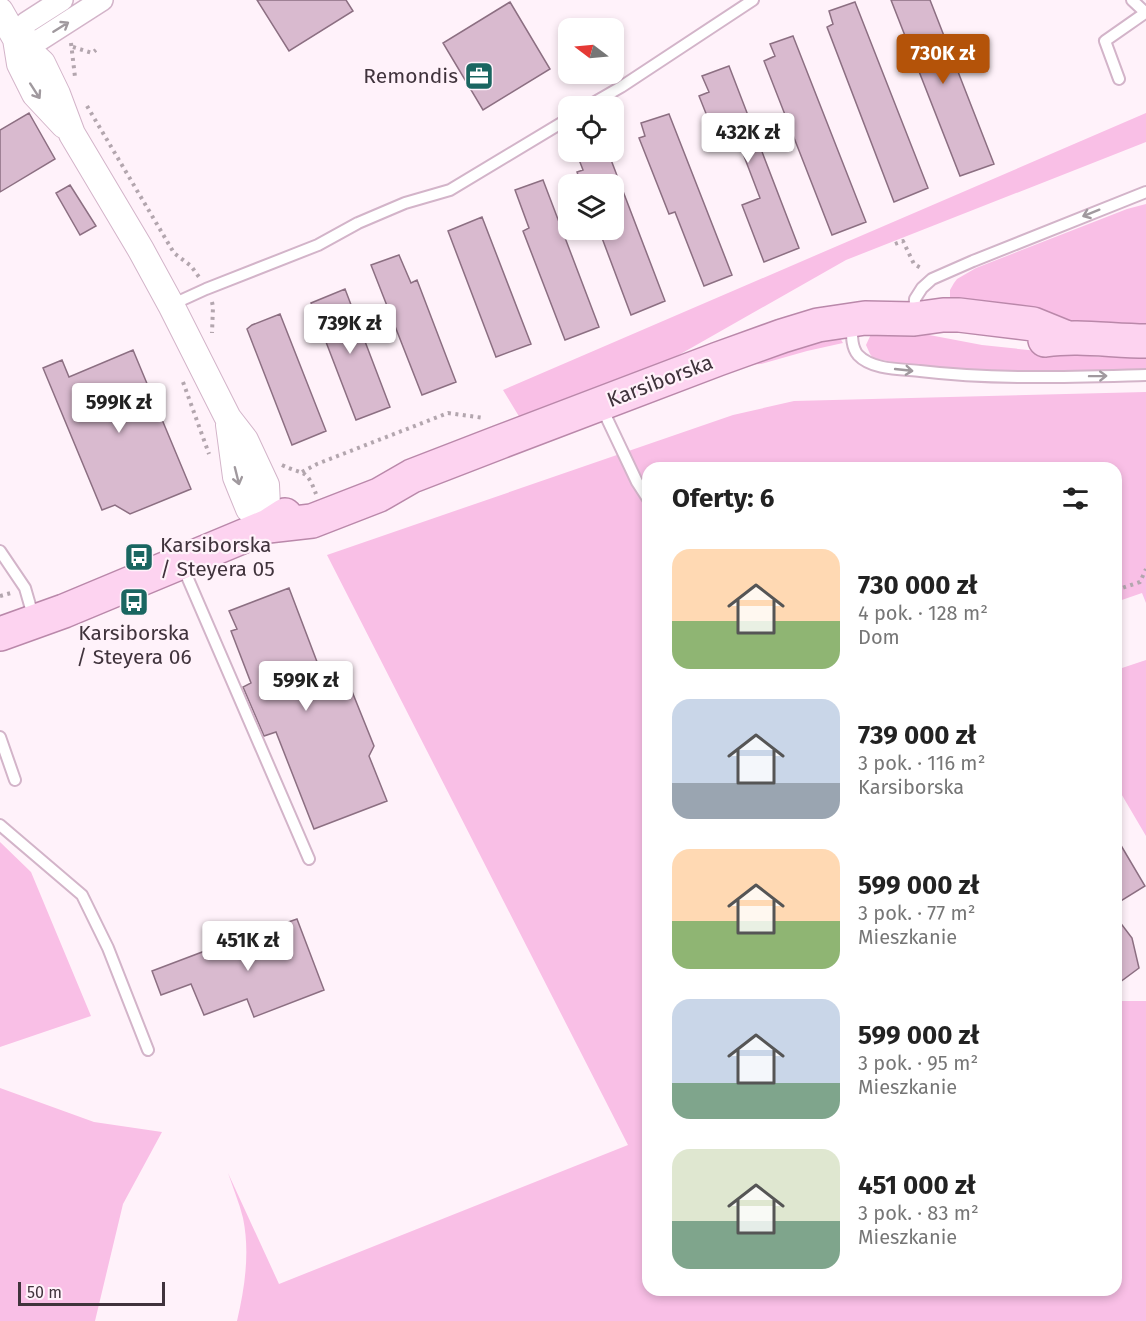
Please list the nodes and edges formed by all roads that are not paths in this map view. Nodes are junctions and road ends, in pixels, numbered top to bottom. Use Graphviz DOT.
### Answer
graph roads {
  1 [pos="62,0"];
  2 [pos="102,0"];
  3 [pos="753,0"];
  4 [pos="1132,0"];
  5 [pos="0,11"];
  6 [pos="1145,13"];
  7 [pos="16,39"];
  8 [pos="1119,79"];
  9 [pos="605,96"];
  10 [pos="558,124"];
  11 [pos="1146,192"];
  12 [pos="171,304"];
  13 [pos="852,319"];
  14 [pos="914,319"];
  15 [pos="1146,341"];
  16 [pos="1146,375"];
  17 [pos="600,404"];
  18 [pos="642,490"];
  19 [pos="268,526"];
  20 [pos="0,551"];
  21 [pos="181,562"];
  22 [pos="35,622"];
  23 [pos="0,634"];
  24 [pos="0,737"];
  25 [pos="15,780"];
  26 [pos="0,825"];
  27 [pos="309,859"];
  28 [pos="148,1050"];
  1 -- 7 [label="street"];
  7 -- 2 [label="street, one-way"];
  3 -- 9 [label="lane"];
  4 -- 6 [label="lane"];
  5 -- 7 [label="street"];
  6 -- 8 [label="lane"];
  7 -- 12 [label="street"];
  10 -- 12 [label="lane"];
  11 -- 14 [label="lane, one-way"];
  12 -- 19 [label="street"];
  13 -- 14 [label="main road, Karsiborska"];
  13 -- 16 [label="lane, one-way"];
  13 -- 17 [label="main road, Karsiborska"];
  14 -- 15 [label="main road, Karsiborska"];
  17 -- 18 [label="lane"];
  17 -- 19 [label="main road, Karsiborska"];
  19 -- 21 [label="main road, Karsiborska"];
  20 -- 22 [label="lane"];
  21 -- 22 [label="main road, Karsiborska"];
  21 -- 27 [label="lane"];
  22 -- 23 [label="main road, Karsiborska"];
  24 -- 25 [label="lane"];
  26 -- 28 [label="lane"];
}
